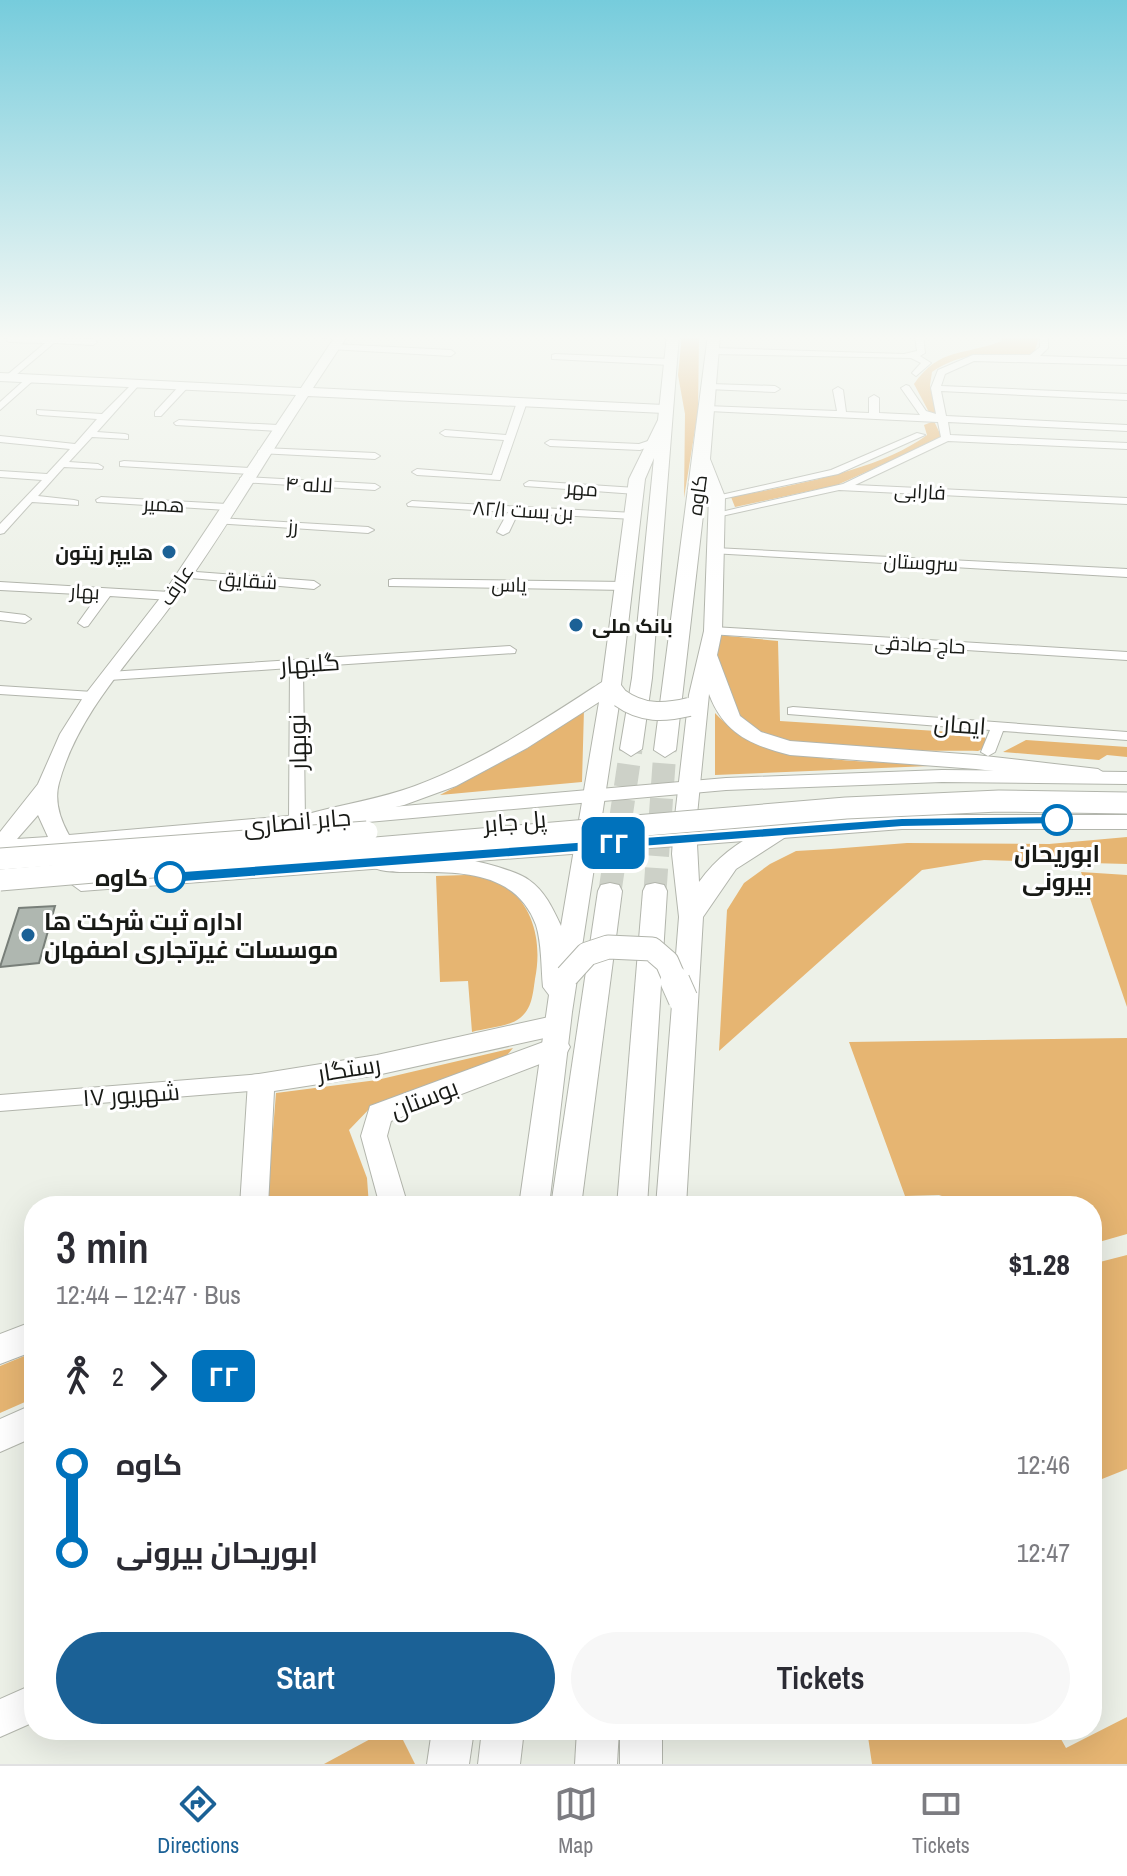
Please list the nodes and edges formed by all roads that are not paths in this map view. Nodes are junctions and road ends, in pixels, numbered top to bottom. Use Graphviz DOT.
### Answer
graph roads {
  1 [pos="105,417"];
  2 [pos="285,417"];
  3 [pos="517,417"];
  4 [pos="663,417"];
  5 [pos="663,417"];
  6 [pos="708,417"];
  7 [pos="926,417"];
  8 [pos="941,418"];
  9 [pos="179,423"];
  10 [pos="278,428"];
  11 [pos="1127,428"];
  12 [pos="445,433"];
  13 [pos="90,434"];
  14 [pos="920,435"];
  15 [pos="125,437"];
  16 [pos="510,438"];
  17 [pos="946,438"];
  18 [pos="0,439"];
  19 [pos="654,442"];
  20 [pos="550,443"];
  21 [pos="1127,446"];
  22 [pos="78,447"];
  23 [pos="263,451"];
  24 [pos="375,456"];
  25 [pos="702,459"];
  26 [pos="62,464"];
  27 [pos="124,464"];
  28 [pos="98,467"];
  29 [pos="417,472"];
  30 [pos="0,474"];
  31 [pos="247,475"];
  32 [pos="50,477"];
  33 [pos="529,484"];
  34 [pos="375,487"];
  35 [pos="839,487"];
  36 [pos="636,491"];
  37 [pos="30,499"];
  38 [pos="101,500"];
  39 [pos="1127,501"];
  40 [pos="74,503"];
  41 [pos="412,504"];
  42 [pos="717,505"];
  43 [pos="515,509"];
  44 [pos="222,514"];
  45 [pos="634,516"];
  46 [pos="368,530"];
  47 [pos="0,531"];
  48 [pos="503,532"];
  49 [pos="715,551"];
  50 [pos="1127,573"];
  51 [pos="183,575"];
  52 [pos="393,583"];
  53 [pos="314,585"];
  54 [pos="0,586"];
  55 [pos="626,586"];
  56 [pos="107,592"];
  57 [pos="170,596"];
  58 [pos="0,616"];
  59 [pos="25,619"];
  60 [pos="84,623"];
  61 [pos="711,641"];
  62 [pos="510,650"];
  63 [pos="1127,656"];
  64 [pos="296,663"];
  65 [pos="109,676"];
  66 [pos="0,690"];
  67 [pos="616,692"];
  68 [pos="93,696"];
  69 [pos="694,701"];
  70 [pos="793,711"];
  71 [pos="998,727"];
  72 [pos="1127,736"];
  73 [pos="631,749"];
  74 [pos="665,750"];
  75 [pos="988,752"];
  76 [pos="1098,776"];
  77 [pos="1127,778"];
  78 [pos="48,785"];
  79 [pos="688,787"];
  80 [pos="1127,792"];
  81 [pos="594,795"];
  82 [pos="1127,803"];
  83 [pos="307,820"];
  84 [pos="1127,822"];
  85 [pos="784,831"];
  86 [pos="684,838"];
  87 [pos="62,842"];
  88 [pos="586,845"];
  89 [pos="0,846"];
  90 [pos="0,859"];
  91 [pos="379,862"];
  92 [pos="0,880"];
  93 [pos="0,888"];
  94 [pos="610,891"];
  95 [pos="655,891"];
  96 [pos="691,917"];
  97 [pos="567,976"];
  98 [pos="683,999"];
  99 [pos="558,1028"];
  100 [pos="261,1082"];
  101 [pos="0,1103"];
  102 [pos="255,1196"];
  103 [pos="391,1196"];
  104 [pos="535,1196"];
  105 [pos="567,1196"];
  106 [pos="633,1196"];
  107 [pos="672,1196"];
  108 [pos="24,1340"];
  109 [pos="0,1349"];
  110 [pos="24,1425"];
  111 [pos="0,1436"];
  112 [pos="24,1707"];
  113 [pos="0,1718"];
  114 [pos="452,1740"];
  115 [pos="502,1740"];
  116 [pos="597,1740"];
  117 [pos="448,1764"];
  118 [pos="499,1764"];
  119 [pos="596,1764"];
  1 -- 13 [label="street"];
  2 -- 10 [label="main road, عارف"];
  3 -- 16 [label="street"];
  4 -- 19 [label="main road"];
  5 -- 73 [label="main road, کاوه"];
  6 -- 25 [label="main road, کاوه"];
  7 -- 8 [label="street"];
  8 -- 11 [label="street"];
  8 -- 17 [label="street"];
  9 -- 10 [label="street"];
  10 -- 23 [label="main road, عارف"];
  12 -- 16 [label="street"];
  13 -- 15 [label="street"];
  13 -- 22 [label="street"];
  14 -- 42 [label="street"];
  16 -- 29 [label="street"];
  17 -- 21 [label="street"];
  17 -- 35 [label="street"];
  18 -- 22 [label="street"];
  19 -- 20 [label="street"];
  19 -- 36 [label="main road"];
  22 -- 26 [label="street"];
  23 -- 24 [label="street"];
  23 -- 31 [label="main road, عارف"];
  25 -- 42 [label="main road"];
  25 -- 74 [label="main road, کاوه"];
  26 -- 28 [label="street"];
  26 -- 32 [label="street"];
  27 -- 31 [label="street, لاله ۴"];
  30 -- 32 [label="street"];
  31 -- 34 [label="street, لاله ۴"];
  31 -- 44 [label="main road, عارف"];
  32 -- 37 [label="street"];
  33 -- 36 [label="street, مهر"];
  35 -- 39 [label="street, فارابی"];
  35 -- 42 [label="street, فارابی"];
  36 -- 45 [label="main road"];
  37 -- 40 [label="street"];
  37 -- 47 [label="street"];
  38 -- 44 [label="street, همیر"];
  41 -- 43 [label="street, بن بست ۸۲/۱"];
  42 -- 49 [label="main road"];
  43 -- 45 [label="street, بن بست ۸۲/۱"];
  43 -- 48 [label="street"];
  44 -- 46 [label="street, رز"];
  44 -- 51 [label="main road, عارف"];
  45 -- 55 [label="main road"];
  49 -- 50 [label="street, سروستان"];
  49 -- 61 [label="main road"];
  51 -- 53 [label="street, شقایق"];
  51 -- 57 [label="main road, عارف"];
  52 -- 55 [label="street, یاس"];
  54 -- 56 [label="street, بهار"];
  55 -- 67 [label="main road"];
  56 -- 57 [label="street, بهار"];
  56 -- 60 [label="street"];
  57 -- 65 [label="main road, عارف"];
  58 -- 59 [label="street"];
  61 -- 63 [label="street, حاج صادقی"];
  61 -- 69 [label="main road"];
  61 -- 76 [label="main road"];
  62 -- 64 [label="street, گلبهار"];
  64 -- 65 [label="street, گلبهار"];
  64 -- 83 [label="street, نوبهار"];
  65 -- 68 [label="main road, عارف"];
  66 -- 68 [label="street"];
  67 -- 69 [label="main road, bridge"];
  67 -- 81 [label="main road"];
  67 -- 83 [label="main road"];
  68 -- 78 [label="main road, عارف"];
  69 -- 79 [label="main road"];
  70 -- 71 [label="street, ایمان"];
  71 -- 72 [label="street, ایمان"];
  71 -- 75 [label="street"];
  76 -- 77 [label="main road"];
  76 -- 79 [label="main road"];
  78 -- 87 [label="main road, عارف"];
  78 -- 89 [label="main road"];
  79 -- 81 [label="main road, جابر انصاری"];
  79 -- 86 [label="main road"];
  80 -- 90 [label="main road, پل جابر, bridge"];
  81 -- 83 [label="main road, جابر انصاری"];
  81 -- 88 [label="main road"];
  82 -- 92 [label="main road, پل جابر, bridge"];
  83 -- 87 [label="main road, جابر انصاری"];
  84 -- 85 [label="main road"];
  85 -- 86 [label="main road"];
  85 -- 96 [label="main road"];
  86 -- 88 [label="main road, جابر انصاری"];
  86 -- 96 [label="main road"];
  87 -- 89 [label="main road, جابر انصاری"];
  88 -- 91 [label="main road, جابر انصاری"];
  88 -- 97 [label="main road"];
  91 -- 93 [label="main road, جابر انصاری"];
  91 -- 99 [label="main road"];
  94 -- 105 [label="main road"];
  95 -- 106 [label="main road"];
  96 -- 98 [label="main road"];
  97 -- 98 [label="main road, bridge"];
  97 -- 99 [label="main road"];
  98 -- 107 [label="main road"];
  99 -- 100 [label="main road, رستگار"];
  99 -- 103 [label="main road, بوستان"];
  99 -- 104 [label="main road"];
  100 -- 101 [label="street, ۱۷ شهریور"];
  100 -- 102 [label="main road"];
  108 -- 109 [label="main road"];
  110 -- 111 [label="main road"];
  112 -- 113 [label="main road"];
  114 -- 117 [label="main road"];
  115 -- 118 [label="main road"];
  116 -- 119 [label="main road"];
}
